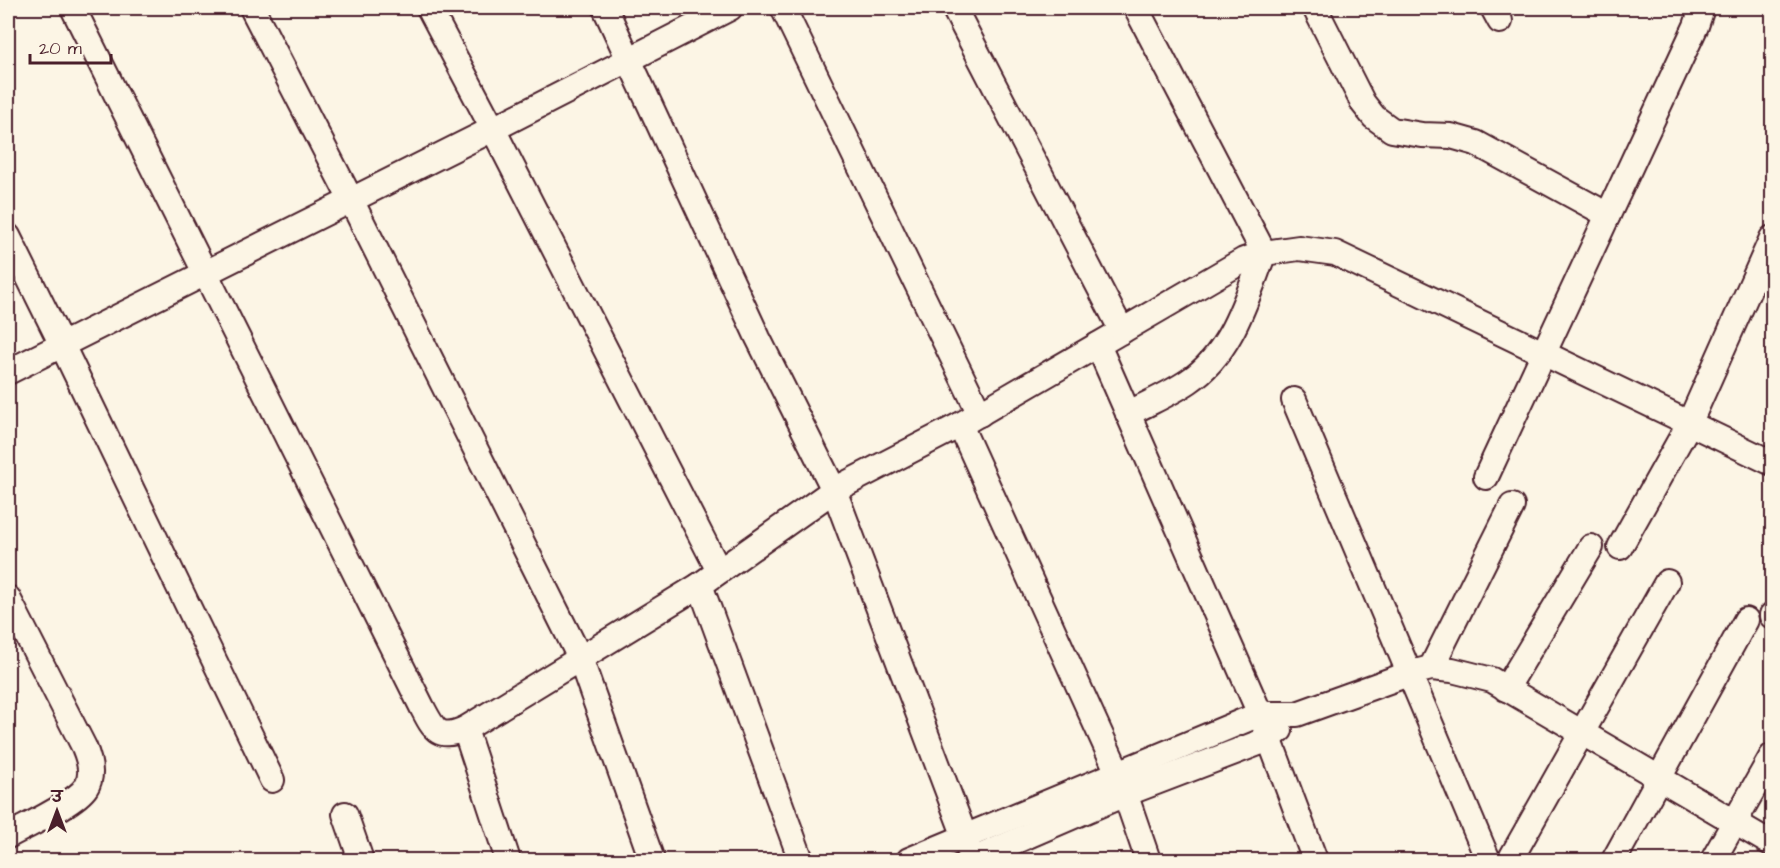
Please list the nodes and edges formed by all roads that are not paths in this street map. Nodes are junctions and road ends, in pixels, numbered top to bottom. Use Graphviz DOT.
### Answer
graph roads {
  1 [pos="73,8"];
  2 [pos="252,8"];
  3 [pos="429,8"];
  4 [pos="605,8"];
  5 [pos="730,8"];
  6 [pos="783,8"];
  7 [pos="954,8"];
  8 [pos="1136,8"];
  9 [pos="1315,8"];
  10 [pos="1695,14"];
  11 [pos="630,59"];
  12 [pos="493,129"];
  13 [pos="351,200"];
  14 [pos="1608,215"];
  15 [pos="8,236"];
  16 [pos="1773,238"];
  17 [pos="1264,253"];
  18 [pos="205,273"];
  19 [pos="1122,331"];
  20 [pos="62,345"];
  21 [pos="1098,345"];
  22 [pos="1543,354"];
  23 [pos="8,372"];
  24 [pos="1294,400"];
  25 [pos="1128,414"];
  26 [pos="970,420"];
  27 [pos="1689,424"];
  28 [pos="1773,463"];
  29 [pos="1486,477"];
  30 [pos="834,490"];
  31 [pos="1512,506"];
  32 [pos="1591,547"];
  33 [pos="1620,547"];
  34 [pos="709,578"];
  35 [pos="1667,582"];
  36 [pos="8,598"];
  37 [pos="1746,620"];
  38 [pos="580,658"];
  39 [pos="1421,671"];
  40 [pos="1506,689"];
  41 [pos="1260,714"];
  42 [pos="1297,714"];
  43 [pos="465,729"];
  44 [pos="1582,733"];
  45 [pos="1269,740"];
  46 [pos="1773,756"];
  47 [pos="1660,778"];
  48 [pos="272,780"];
  49 [pos="1122,784"];
  50 [pos="345,814"];
  51 [pos="1735,822"];
  52 [pos="8,836"];
  53 [pos="965,837"];
  54 [pos="1773,844"];
  55 [pos="972,860"];
  56 [pos="362,861"];
  57 [pos="508,861"];
  58 [pos="652,861"];
  59 [pos="801,861"];
  60 [pos="909,861"];
  61 [pos="1148,861"];
  62 [pos="1315,861"];
  63 [pos="1488,861"];
  64 [pos="1510,861"];
  65 [pos="1614,861"];
  66 [pos="1713,861"];
  1 -- 18 [label="street"];
  2 -- 13 [label="street"];
  3 -- 12 [label="street"];
  4 -- 11 [label="street"];
  5 -- 11 [label="street"];
  6 -- 26 [label="street"];
  7 -- 19 [label="street"];
  8 -- 17 [label="street"];
  9 -- 14 [label="street"];
  10 -- 14 [label="street"];
  11 -- 12 [label="street"];
  11 -- 30 [label="street"];
  12 -- 13 [label="street"];
  12 -- 34 [label="street"];
  13 -- 18 [label="street"];
  13 -- 38 [label="street"];
  14 -- 22 [label="street"];
  15 -- 20 [label="street"];
  16 -- 27 [label="street"];
  17 -- 19 [label="street"];
  17 -- 22 [label="street"];
  17 -- 25 [label="street"];
  18 -- 20 [label="street"];
  18 -- 43 [label="street"];
  19 -- 21 [label="street"];
  20 -- 23 [label="street"];
  20 -- 48 [label="street"];
  21 -- 25 [label="street"];
  21 -- 26 [label="street"];
  22 -- 27 [label="street"];
  22 -- 29 [label="street"];
  24 -- 39 [label="street"];
  25 -- 41 [label="street"];
  26 -- 30 [label="street"];
  26 -- 49 [label="street"];
  27 -- 28 [label="street"];
  27 -- 33 [label="street"];
  30 -- 34 [label="street"];
  30 -- 53 [label="street"];
  31 -- 39 [label="street"];
  32 -- 40 [label="street"];
  34 -- 38 [label="street"];
  34 -- 59 [label="street"];
  35 -- 44 [label="street"];
  36 -- 52 [label="street"];
  37 -- 47 [label="street"];
  38 -- 43 [label="street"];
  38 -- 58 [label="street"];
  39 -- 40 [label="street"];
  39 -- 42 [label="street"];
  39 -- 63 [label="street"];
  40 -- 44 [label="street"];
  41 -- 42 [label="street"];
  41 -- 45 [label="street"];
  41 -- 49 [label="street"];
  42 -- 45 [label="street"];
  43 -- 57 [label="street"];
  44 -- 47 [label="street"];
  44 -- 64 [label="street"];
  45 -- 49 [label="street"];
  45 -- 62 [label="street"];
  46 -- 51 [label="street"];
  47 -- 51 [label="street"];
  47 -- 65 [label="street"];
  49 -- 53 [label="street"];
  49 -- 55 [label="street"];
  49 -- 61 [label="street"];
  50 -- 56 [label="street"];
  51 -- 54 [label="street"];
  51 -- 66 [label="street"];
  53 -- 55 [label="street"];
  53 -- 60 [label="street"];
}
